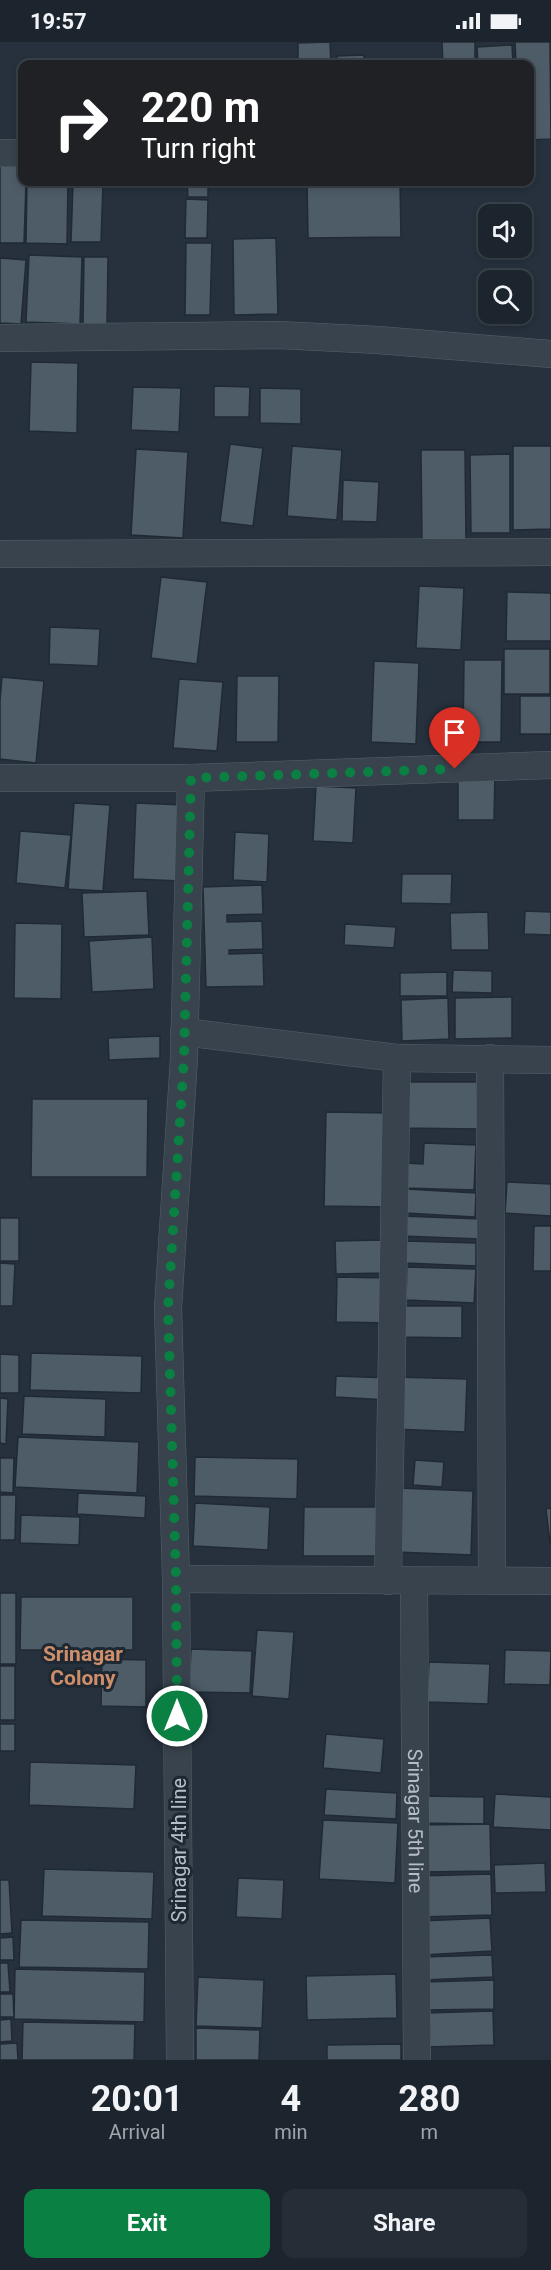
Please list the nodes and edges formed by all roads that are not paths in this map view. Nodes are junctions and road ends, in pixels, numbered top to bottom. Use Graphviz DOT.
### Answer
graph roads {
  1 [pos="0,153"];
  2 [pos="18,153"];
  3 [pos="0,338"];
  4 [pos="551,354"];
  5 [pos="551,552"];
  6 [pos="0,554"];
  7 [pos="551,765"];
  8 [pos="0,778"];
  9 [pos="191,778"];
  10 [pos="184,1032"];
  11 [pos="397,1058"];
  12 [pos="489,1058"];
  13 [pos="551,1060"];
  14 [pos="176,1579"];
  15 [pos="401,1581"];
  16 [pos="492,1581"];
  17 [pos="551,1581"];
  18 [pos="180,2060"];
  19 [pos="417,2060"];
  1 -- 2 [label="street"];
  3 -- 4 [label="street"];
  5 -- 6 [label="street"];
  7 -- 9 [label="street"];
  8 -- 9 [label="street"];
  9 -- 10 [label="street, Srinagar 4th line"];
  10 -- 11 [label="street"];
  10 -- 14 [label="street, Srinagar 4th line"];
  11 -- 12 [label="street"];
  11 -- 15 [label="street, Srinagar 5th line"];
  12 -- 13 [label="street"];
  12 -- 16 [label="street"];
  14 -- 15 [label="street"];
  14 -- 18 [label="street, Srinagar 4th line"];
  15 -- 16 [label="street"];
  15 -- 19 [label="street, Srinagar 5th line"];
  16 -- 17 [label="street"];
}
